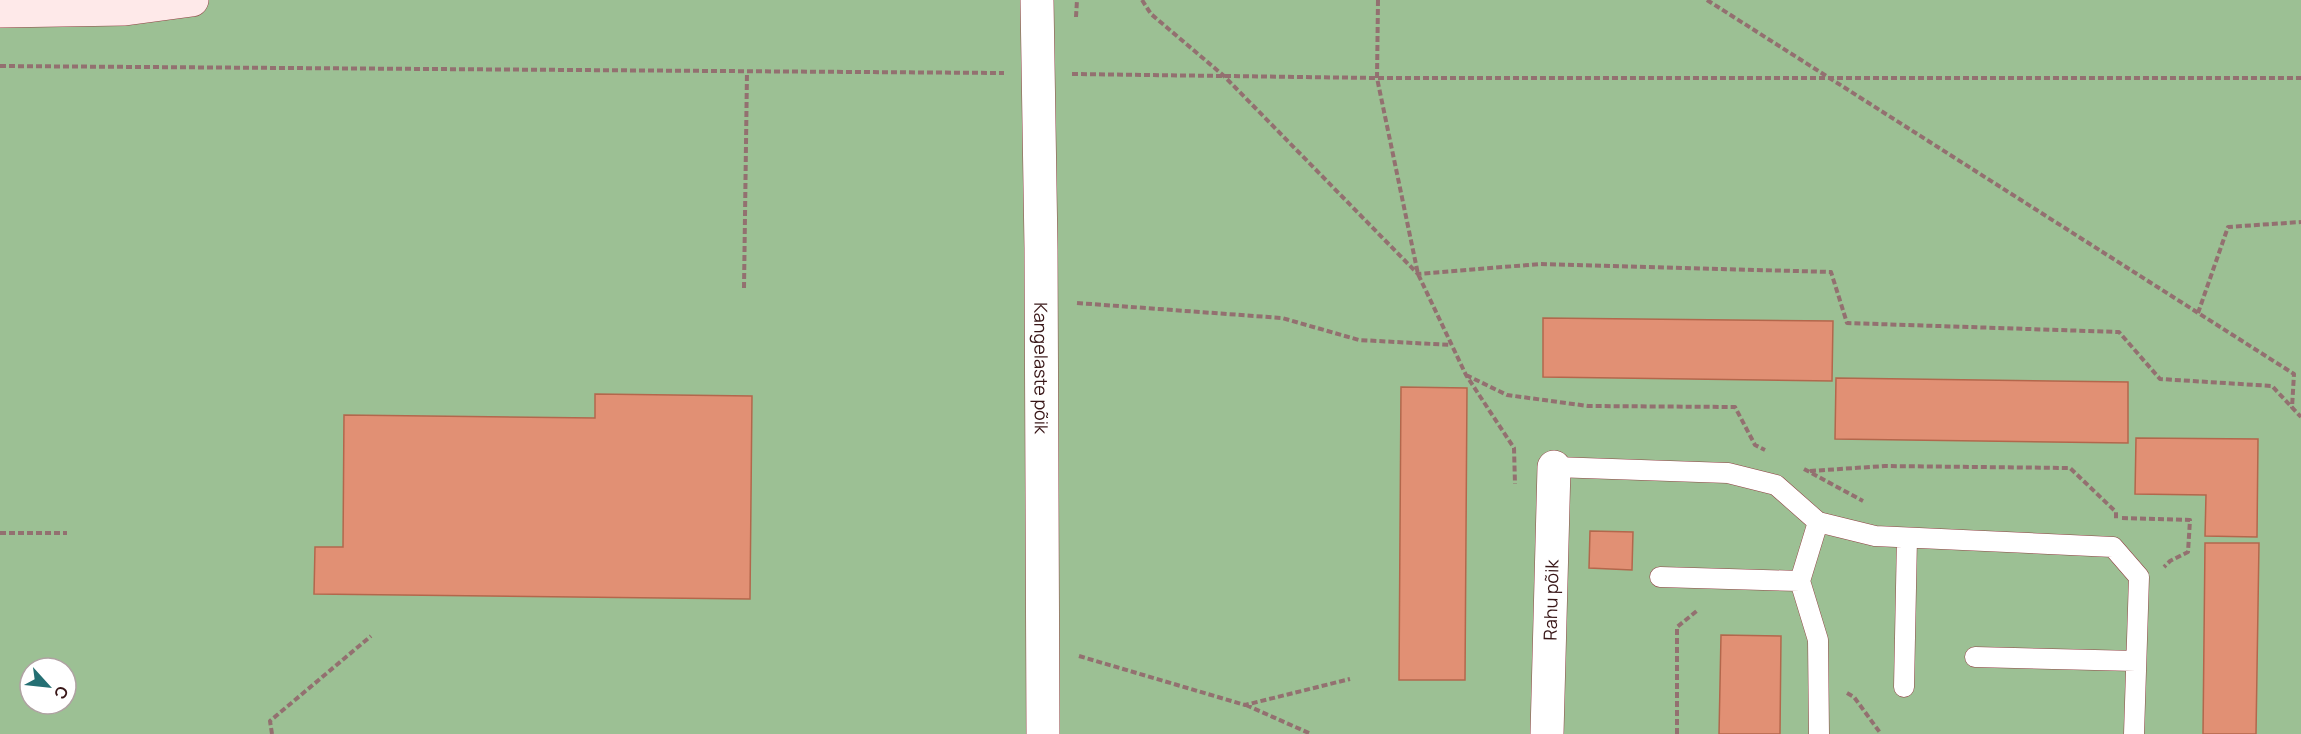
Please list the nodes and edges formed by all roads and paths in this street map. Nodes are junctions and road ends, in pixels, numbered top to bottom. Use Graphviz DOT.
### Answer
graph roads {
  1 [pos="192,0"];
  2 [pos="1037,0"];
  3 [pos="1142,0"];
  4 [pos="1378,0"];
  5 [pos="1707,0"];
  6 [pos="24,8"];
  7 [pos="0,66"];
  8 [pos="747,72"];
  9 [pos="1038,73"];
  10 [pos="1224,76"];
  11 [pos="1377,78"];
  12 [pos="1827,78"];
  13 [pos="2301,78"];
  14 [pos="2301,222"];
  15 [pos="1418,274"];
  16 [pos="744,288"];
  17 [pos="1068,303"];
  18 [pos="2198,313"];
  19 [pos="1451,345"];
  20 [pos="1466,375"];
  21 [pos="2292,409"];
  22 [pos="2301,417"];
  23 [pos="1773,454"];
  24 [pos="1554,467"];
  25 [pos="1801,467"];
  26 [pos="1810,471"];
  27 [pos="1776,485"];
  28 [pos="1515,493"];
  29 [pos="1818,522"];
  30 [pos="0,533"];
  31 [pos="67,533"];
  32 [pos="1907,538"];
  33 [pos="2113,547"];
  34 [pos="1660,577"];
  35 [pos="1800,581"];
  36 [pos="1706,610"];
  37 [pos="371,636"];
  38 [pos="1074,655"];
  39 [pos="1975,657"];
  40 [pos="2136,661"];
  41 [pos="1818,675"];
  42 [pos="1350,679"];
  43 [pos="1904,687"];
  44 [pos="1245,705"];
  45 [pos="272,734"];
  46 [pos="1043,734"];
  47 [pos="1311,734"];
  48 [pos="1547,734"];
  49 [pos="1677,734"];
  50 [pos="1819,734"];
  51 [pos="1881,734"];
  52 [pos="2134,734"];
  1 -- 6 [label="main road"];
  2 -- 9 [label="street, Kangelaste põik"];
  3 -- 10 [label="path"];
  4 -- 11 [label="path"];
  5 -- 12 [label="path"];
  7 -- 8 [label="path"];
  8 -- 9 [label="path"];
  8 -- 16 [label="path"];
  9 -- 10 [label="path"];
  9 -- 46 [label="street, Kangelaste põik"];
  10 -- 11 [label="path"];
  10 -- 15 [label="path"];
  11 -- 12 [label="path"];
  11 -- 15 [label="path"];
  12 -- 13 [label="path"];
  12 -- 18 [label="path"];
  14 -- 18 [label="path"];
  15 -- 19 [label="path"];
  15 -- 21 [label="path"];
  17 -- 19 [label="path"];
  18 -- 21 [label="path"];
  19 -- 20 [label="path"];
  20 -- 23 [label="path"];
  20 -- 28 [label="path"];
  21 -- 22 [label="path"];
  24 -- 27 [label="lane"];
  24 -- 48 [label="street, Rahu põik"];
  25 -- 26 [label="path"];
  26 -- 27 [label="path"];
  26 -- 33 [label="path"];
  27 -- 29 [label="lane"];
  29 -- 32 [label="lane"];
  29 -- 35 [label="lane"];
  30 -- 31 [label="path"];
  32 -- 33 [label="lane"];
  32 -- 43 [label="lane"];
  33 -- 40 [label="lane"];
  34 -- 35 [label="lane"];
  35 -- 41 [label="lane"];
  36 -- 49 [label="path"];
  37 -- 45 [label="path"];
  38 -- 44 [label="path"];
  39 -- 40 [label="lane"];
  40 -- 52 [label="lane"];
  41 -- 50 [label="lane"];
  41 -- 51 [label="path"];
  42 -- 44 [label="path"];
  44 -- 47 [label="path"];
}
